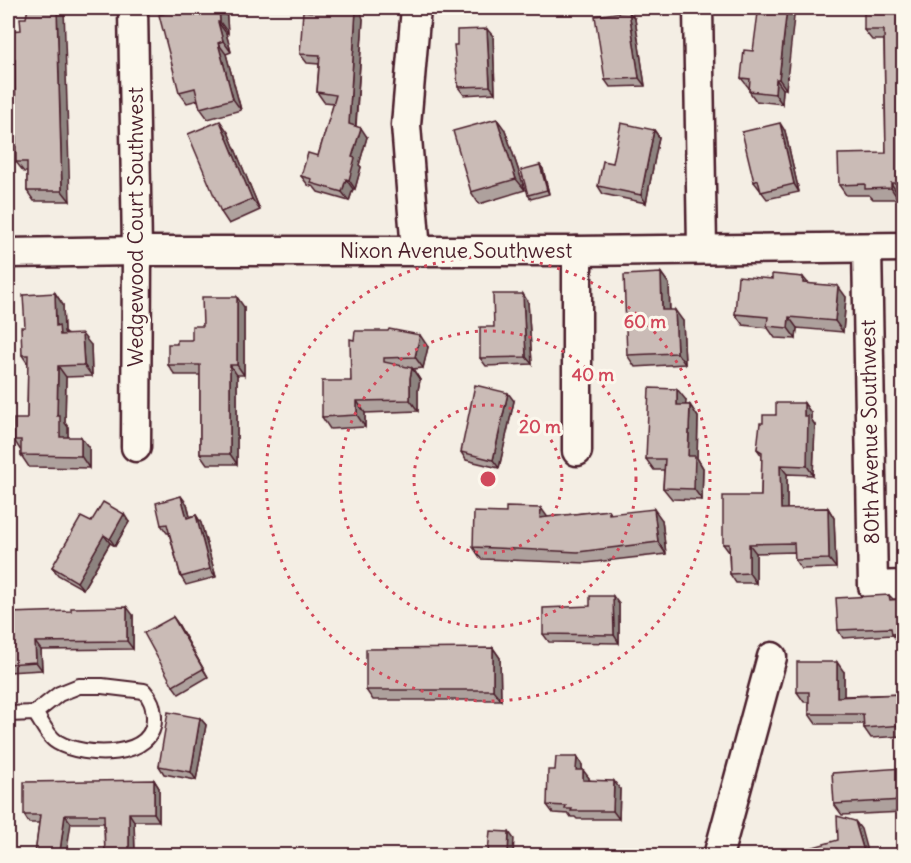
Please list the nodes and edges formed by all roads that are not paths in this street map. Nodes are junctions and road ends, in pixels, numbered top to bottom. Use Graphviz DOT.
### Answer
graph roads {
  1 [pos="133,8"];
  2 [pos="416,8"];
  3 [pos="698,8"];
  4 [pos="903,247"];
  5 [pos="702,248"];
  6 [pos="867,248"];
  7 [pos="137,251"];
  8 [pos="416,251"];
  9 [pos="577,251"];
  10 [pos="8,253"];
  11 [pos="136,447"];
  12 [pos="577,451"];
  13 [pos="903,585"];
  14 [pos="772,657"];
  15 [pos="35,713"];
  16 [pos="8,714"];
  17 [pos="718,855"];
  1 -- 7 [label="street, Wedgewood Court Southwest"];
  2 -- 8 [label="street"];
  3 -- 5 [label="street"];
  4 -- 6 [label="street, Nixon Avenue Southwest"];
  5 -- 6 [label="street, Nixon Avenue Southwest"];
  5 -- 9 [label="street, Nixon Avenue Southwest"];
  6 -- 13 [label="street, 80th Avenue Southwest"];
  7 -- 8 [label="street, Nixon Avenue Southwest"];
  7 -- 10 [label="street, Nixon Avenue Southwest"];
  7 -- 11 [label="street, Wedgewood Court Southwest"];
  8 -- 9 [label="street, Nixon Avenue Southwest"];
  9 -- 12 [label="street"];
  14 -- 17 [label="street"];
  15 -- 15 [label="lane"];
  15 -- 16 [label="lane"];
}
